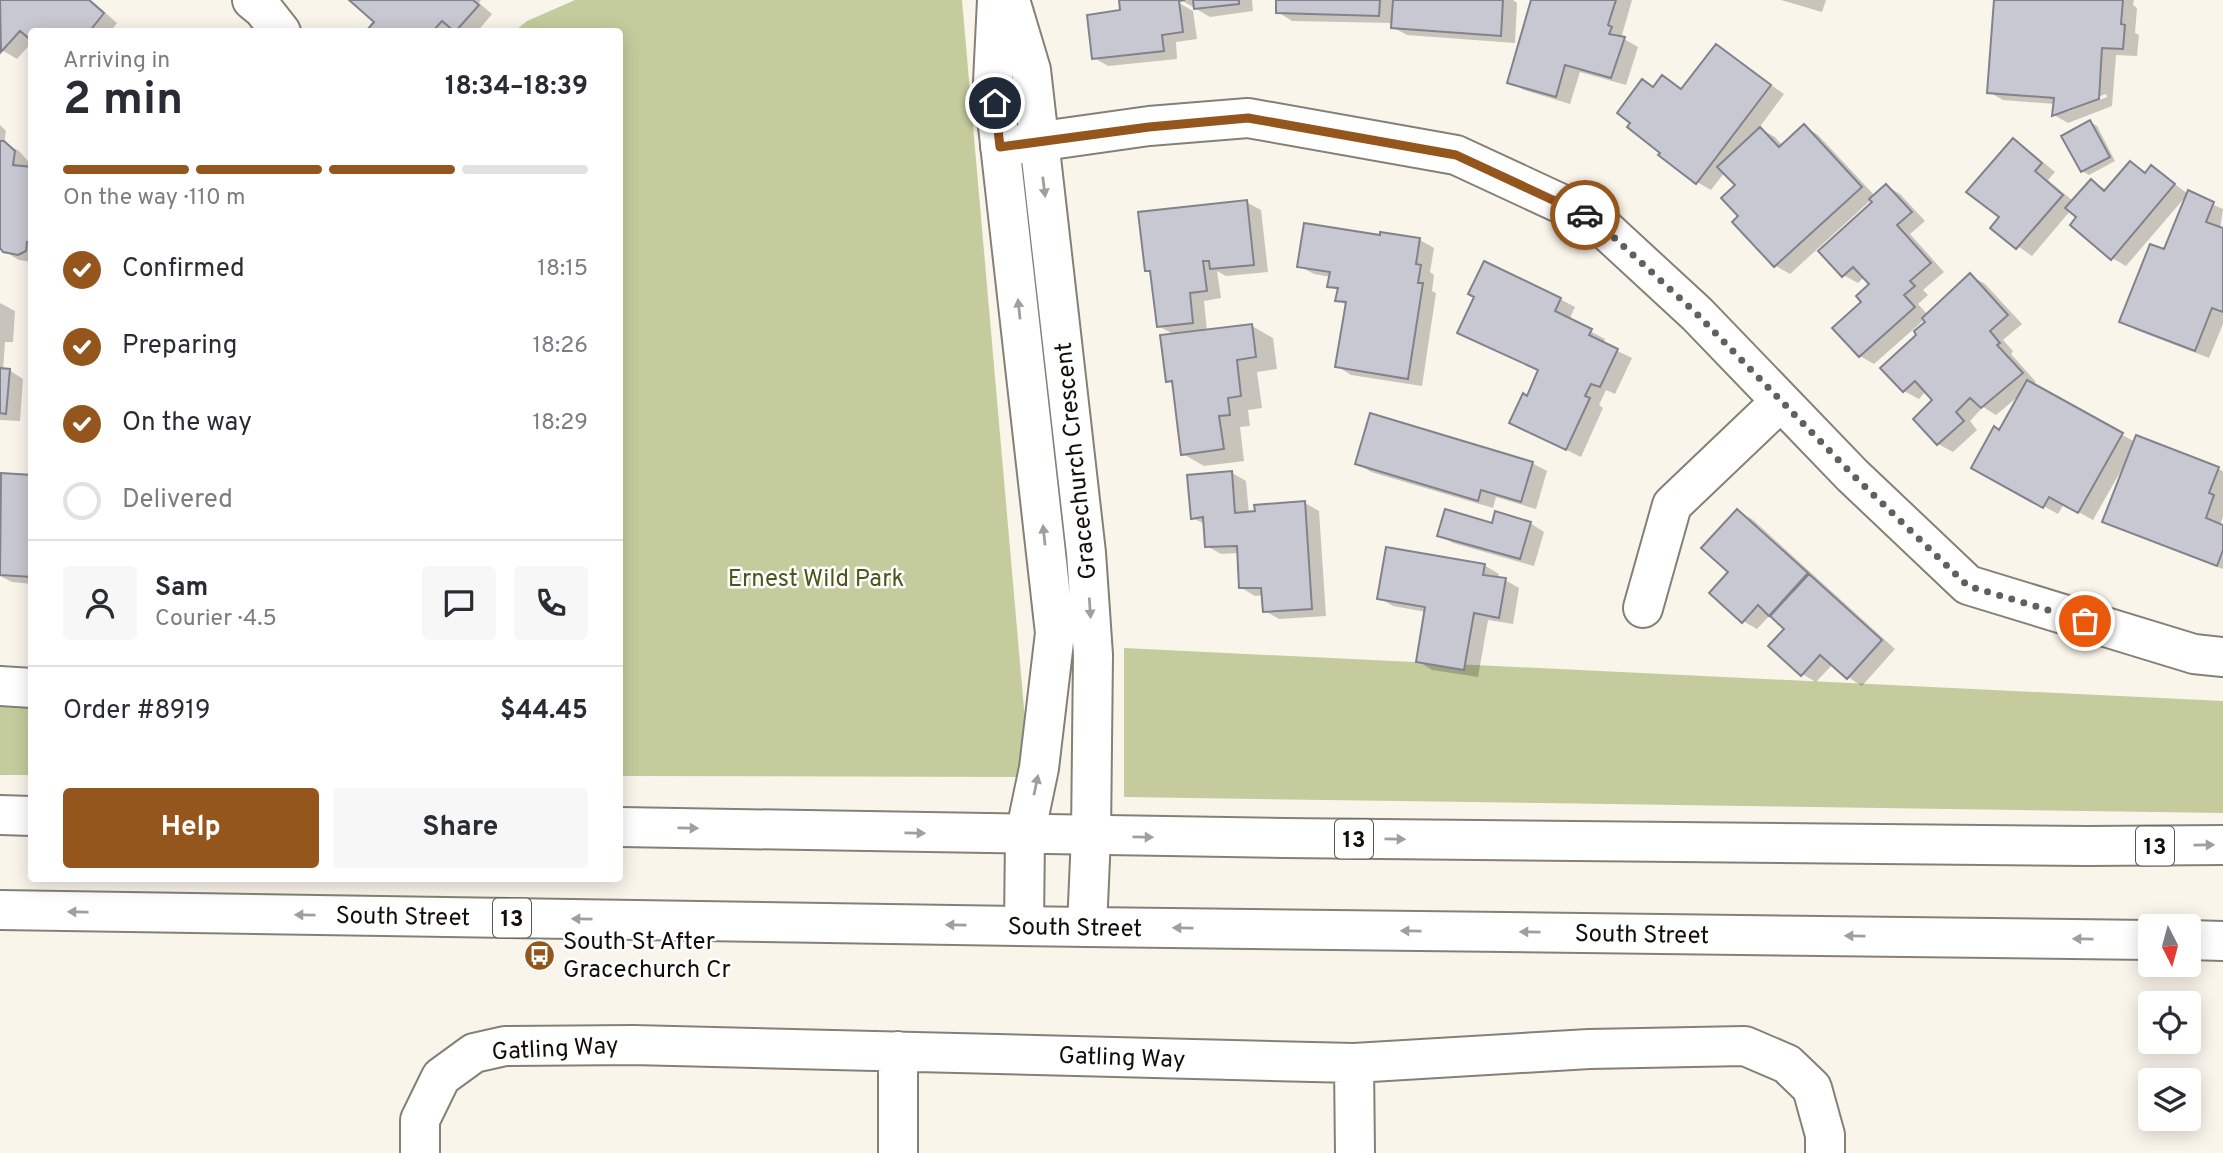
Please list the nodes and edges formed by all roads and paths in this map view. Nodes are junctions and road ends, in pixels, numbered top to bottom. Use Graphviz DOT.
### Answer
graph roads {
  1 [pos="997,0"];
  2 [pos="1010,0"];
  3 [pos="1039,141"];
  4 [pos="1000,147"];
  5 [pos="1780,402"];
  6 [pos="1643,608"];
  7 [pos="2223,657"];
  8 [pos="0,686"];
  9 [pos="28,688"];
  10 [pos="0,815"];
  11 [pos="28,816"];
  12 [pos="623,827"];
  13 [pos="1026,835"];
  14 [pos="1091,836"];
  15 [pos="2223,845"];
  16 [pos="0,910"];
  17 [pos="1024,926"];
  18 [pos="1087,927"];
  19 [pos="2138,940"];
  20 [pos="2202,940"];
  21 [pos="2223,941"];
  22 [pos="898,1051"];
  23 [pos="1354,1063"];
  24 [pos="420,1153"];
  25 [pos="898,1153"];
  26 [pos="1355,1153"];
  27 [pos="1825,1153"];
  1 -- 4 [label="main road, Gracechurch Crescent"];
  2 -- 3 [label="main road, Gracechurch Crescent"];
  3 -- 4 [label="main road"];
  3 -- 5 [label="main road"];
  3 -- 14 [label="main road, Gracechurch Crescent, one-way"];
  13 -- 4 [label="main road, Gracechurch Crescent, one-way"];
  5 -- 6 [label="main road"];
  5 -- 7 [label="main road"];
  8 -- 9 [label="main road"];
  10 -- 11 [label="main road"];
  12 -- 13 [label="main road, 13, one-way"];
  13 -- 14 [label="main road, 13"];
  13 -- 17 [label="main road, Gracechurch Crescent"];
  14 -- 15 [label="main road, 13, one-way"];
  14 -- 18 [label="main road, Gracechurch Crescent"];
  17 -- 16 [label="main road, South Street / 13, one-way"];
  17 -- 18 [label="main road, South Street / 13"];
  19 -- 18 [label="main road, South Street / 13, one-way"];
  20 -- 21 [label="main road"];
  22 -- 23 [label="main road, Gatling Way"];
  22 -- 24 [label="main road, Gatling Way"];
  22 -- 25 [label="main road"];
  23 -- 26 [label="main road"];
  23 -- 27 [label="main road, Gatling Way"];
}
